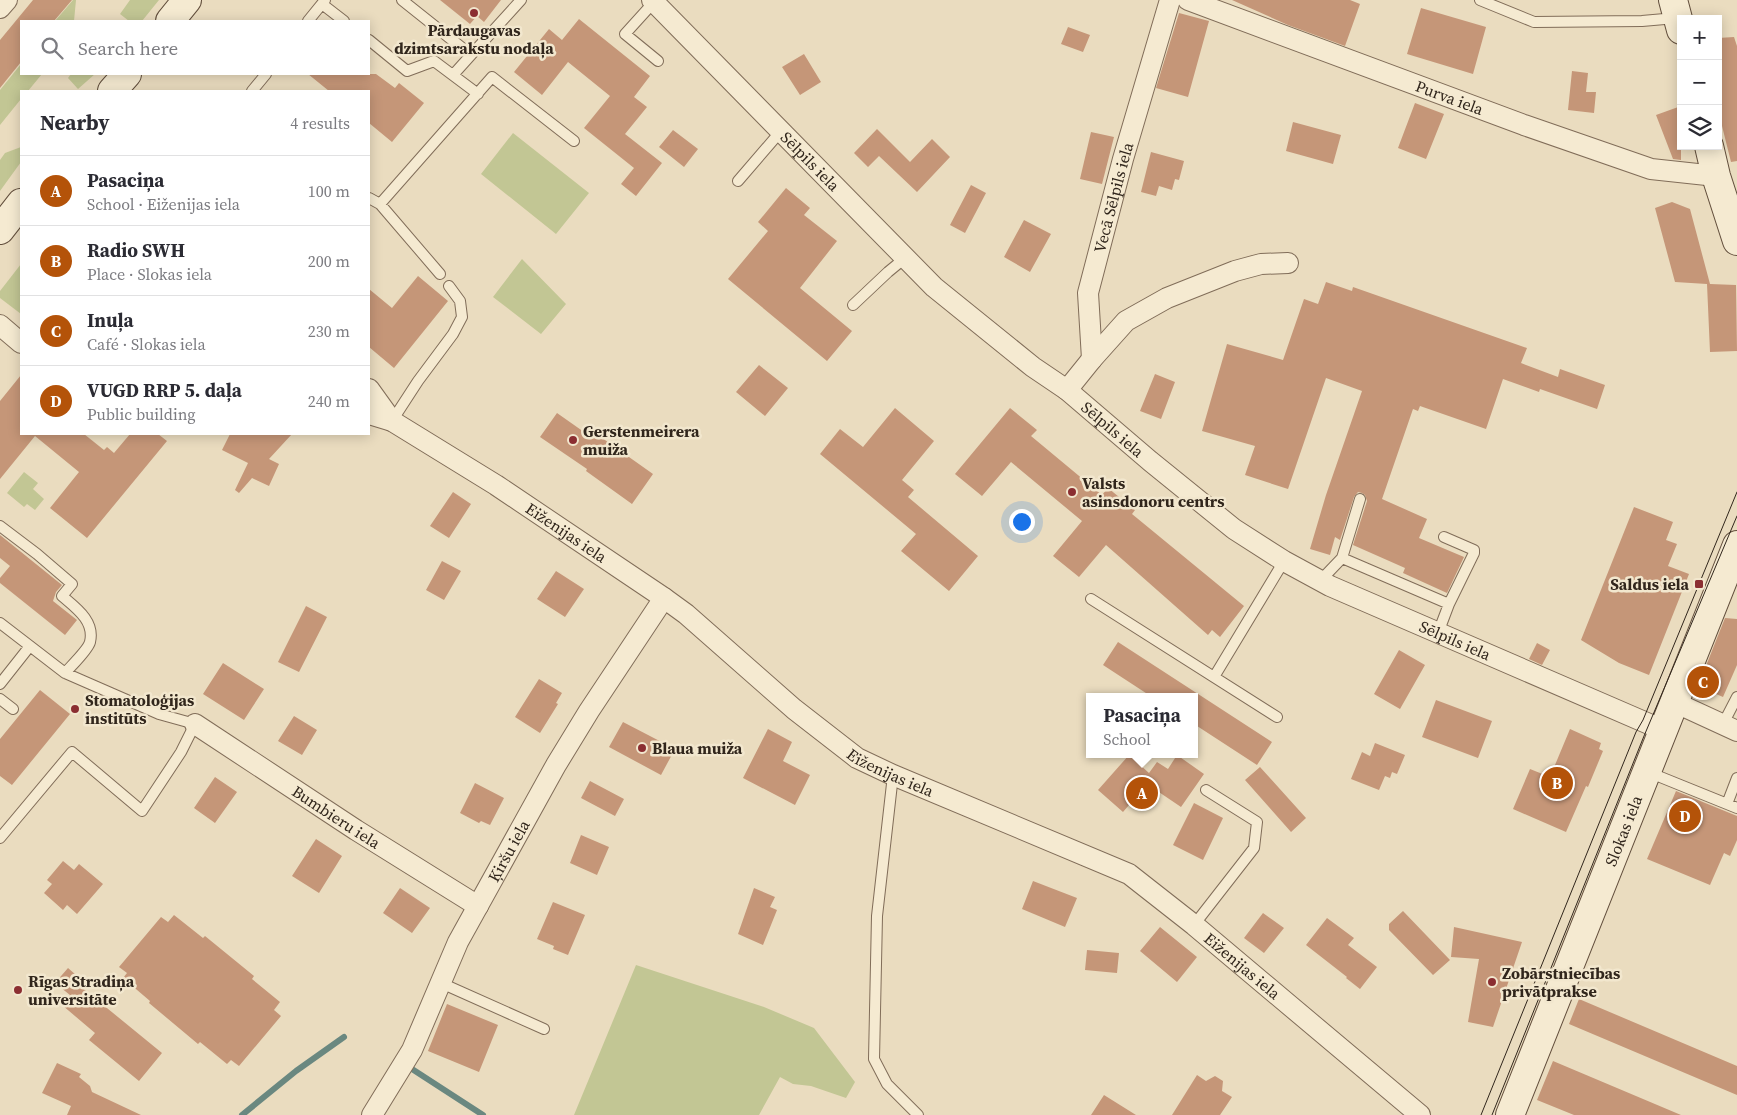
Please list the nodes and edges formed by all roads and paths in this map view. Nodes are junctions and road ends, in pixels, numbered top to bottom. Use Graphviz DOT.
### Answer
graph roads {
  1 [pos="7,0"];
  2 [pos="187,0"];
  3 [pos="402,0"];
  4 [pos="521,0"];
  5 [pos="1170,0"];
  6 [pos="1188,0"];
  7 [pos="1480,0"];
  8 [pos="653,1"];
  9 [pos="324,2"];
  10 [pos="1497,3"];
  11 [pos="0,8"];
  12 [pos="1677,16"];
  13 [pos="171,20"];
  14 [pos="309,20"];
  15 [pos="343,20"];
  16 [pos="370,41"];
  17 [pos="471,55"];
  18 [pos="658,61"];
  19 [pos="126,75"];
  20 [pos="265,75"];
  21 [pos="453,75"];
  22 [pos="113,90"];
  23 [pos="253,90"];
  24 [pos="478,94"];
  25 [pos="781,131"];
  26 [pos="574,141"];
  27 [pos="1710,150"];
  28 [pos="1716,176"];
  29 [pos="738,181"];
  30 [pos="370,199"];
  31 [pos="380,204"];
  32 [pos="20,205"];
  33 [pos="0,230"];
  34 [pos="1737,241"];
  35 [pos="905,258"];
  36 [pos="1288,263"];
  37 [pos="440,274"];
  38 [pos="449,286"];
  39 [pos="853,305"];
  40 [pos="0,326"];
  41 [pos="20,341"];
  42 [pos="1092,359"];
  43 [pos="370,390"];
  44 [pos="1067,390"];
  45 [pos="370,414"];
  46 [pos="392,421"];
  47 [pos="1360,499"];
  48 [pos="0,526"];
  49 [pos="1444,537"];
  50 [pos="1737,545"];
  51 [pos="1342,558"];
  52 [pos="1284,561"];
  53 [pos="1320,581"];
  54 [pos="664,598"];
  55 [pos="1091,599"];
  56 [pos="1449,604"];
  57 [pos="0,623"];
  58 [pos="1438,633"];
  59 [pos="30,646"];
  60 [pos="65,673"];
  61 [pos="1214,677"];
  62 [pos="0,684"];
  63 [pos="1737,697"];
  64 [pos="0,699"];
  65 [pos="1674,702"];
  66 [pos="13,709"];
  67 [pos="1277,717"];
  68 [pos="195,724"];
  69 [pos="1730,728"];
  70 [pos="1663,730"];
  71 [pos="1647,772"];
  72 [pos="893,775"];
  73 [pos="1737,778"];
  74 [pos="1206,790"];
  75 [pos="1727,804"];
  76 [pos="1737,808"];
  77 [pos="0,838"];
  78 [pos="478,906"];
  79 [pos="1194,925"];
  80 [pos="440,983"];
  81 [pos="544,1029"];
  82 [pos="372,1115"];
  83 [pos="918,1115"];
  84 [pos="1420,1115"];
  85 [pos="1510,1115"];
  1 -- 11 [label="street"];
  2 -- 13 [label="street"];
  3 -- 17 [label="lane"];
  4 -- 17 [label="lane"];
  5 -- 42 [label="street, Vecā Sēlpils iela"];
  6 -- 28 [label="street, Purva iela"];
  7 -- 10 [label="lane"];
  8 -- 18 [label="lane"];
  8 -- 25 [label="street, Sēlpils iela"];
  9 -- 14 [label="lane"];
  9 -- 15 [label="lane"];
  10 -- 12 [label="lane"];
  16 -- 21 [label="lane"];
  17 -- 21 [label="lane"];
  19 -- 22 [label="street"];
  20 -- 23 [label="lane"];
  21 -- 24 [label="lane"];
  24 -- 26 [label="lane"];
  24 -- 31 [label="lane"];
  25 -- 29 [label="lane"];
  25 -- 35 [label="street, Sēlpils iela"];
  27 -- 28 [label="street"];
  28 -- 34 [label="street"];
  30 -- 31 [label="lane"];
  31 -- 37 [label="lane"];
  32 -- 33 [label="street"];
  35 -- 39 [label="lane"];
  35 -- 44 [label="street, Sēlpils iela"];
  36 -- 42 [label="street"];
  38 -- 46 [label="lane"];
  40 -- 41 [label="street"];
  42 -- 44 [label="street"];
  43 -- 46 [label="street"];
  44 -- 52 [label="street, Sēlpils iela"];
  45 -- 46 [label="street, Eiženijas iela"];
  46 -- 54 [label="street, Eiženijas iela"];
  47 -- 51 [label="lane"];
  48 -- 60 [label="lane"];
  49 -- 56 [label="lane"];
  50 -- 65 [label="street, Slokas iela"];
  51 -- 53 [label="lane"];
  51 -- 56 [label="lane"];
  52 -- 53 [label="street, Sēlpils iela"];
  52 -- 61 [label="lane"];
  53 -- 58 [label="street, Sēlpils iela"];
  54 -- 72 [label="street, Eiženijas iela"];
  54 -- 78 [label="street, Ķiršu iela"];
  55 -- 61 [label="lane"];
  56 -- 58 [label="lane"];
  57 -- 59 [label="lane"];
  58 -- 70 [label="street, Sēlpils iela"];
  59 -- 60 [label="lane"];
  59 -- 62 [label="lane"];
  60 -- 68 [label="lane"];
  61 -- 67 [label="lane"];
  63 -- 69 [label="lane"];
  64 -- 66 [label="lane"];
  65 -- 69 [label="street"];
  65 -- 70 [label="street, Slokas iela"];
  68 -- 77 [label="lane"];
  68 -- 78 [label="street, Bumbieru iela"];
  70 -- 71 [label="street, Slokas iela"];
  71 -- 75 [label="lane"];
  71 -- 85 [label="street, Slokas iela"];
  72 -- 79 [label="street, Eiženijas iela"];
  72 -- 83 [label="lane"];
  73 -- 75 [label="lane"];
  74 -- 79 [label="lane"];
  75 -- 76 [label="lane"];
  78 -- 80 [label="street, Ķiršu iela"];
  79 -- 84 [label="street, Eiženijas iela"];
  80 -- 81 [label="lane"];
  80 -- 82 [label="street, Ķiršu iela"];
}
